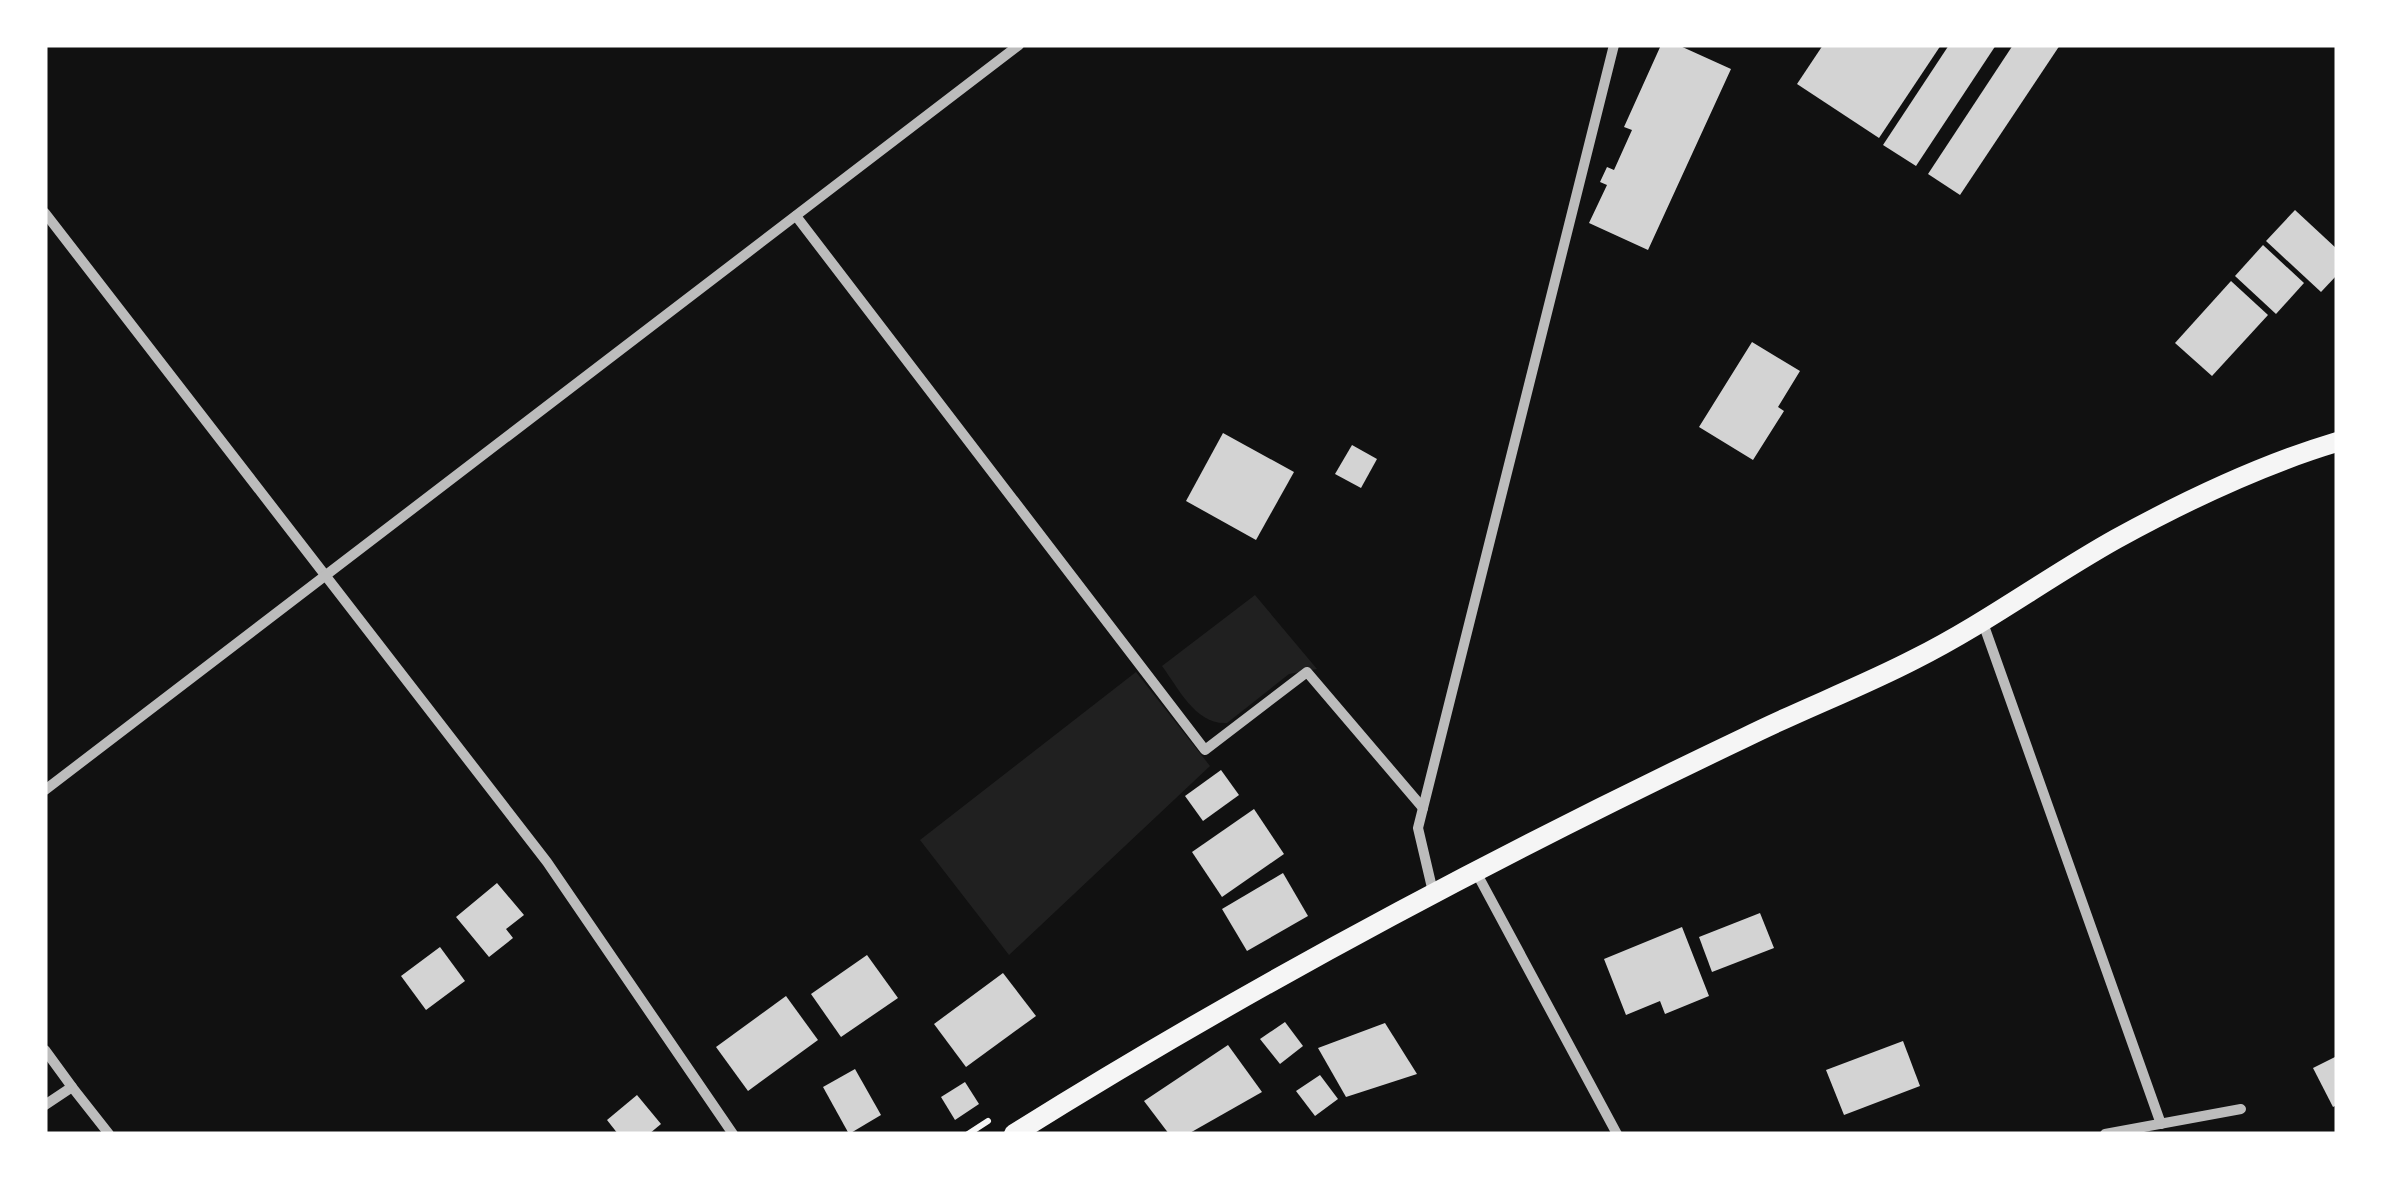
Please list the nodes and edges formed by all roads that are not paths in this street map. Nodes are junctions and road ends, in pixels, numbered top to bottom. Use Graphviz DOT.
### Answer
graph roads {
  1 [pos="1018,45"];
  2 [pos="1614,45"];
  3 [pos="45,214"];
  4 [pos="796,216"];
  5 [pos="2337,442"];
  6 [pos="327,576"];
  7 [pos="1983,622"];
  8 [pos="45,790"];
  9 [pos="1423,808"];
  10 [pos="1476,871"];
  11 [pos="1433,892"];
  12 [pos="45,1050"];
  13 [pos="72,1087"];
  14 [pos="45,1105"];
  15 [pos="2241,1109"];
  16 [pos="2161,1124"];
  17 [pos="109,1134"];
  18 [pos="733,1134"];
  19 [pos="1014,1134"];
  20 [pos="1616,1134"];
  21 [pos="2105,1134"];
  1 -- 4 [label="street"];
  2 -- 9 [label="street"];
  3 -- 6 [label="street"];
  4 -- 6 [label="street"];
  4 -- 9 [label="street"];
  5 -- 7 [label="main road"];
  6 -- 8 [label="street"];
  6 -- 18 [label="street"];
  7 -- 10 [label="main road"];
  7 -- 16 [label="street"];
  9 -- 11 [label="street"];
  10 -- 11 [label="main road"];
  10 -- 20 [label="street"];
  11 -- 19 [label="main road"];
  12 -- 13 [label="street"];
  13 -- 14 [label="street"];
  13 -- 17 [label="street"];
  15 -- 16 [label="street"];
  16 -- 21 [label="street"];
}
